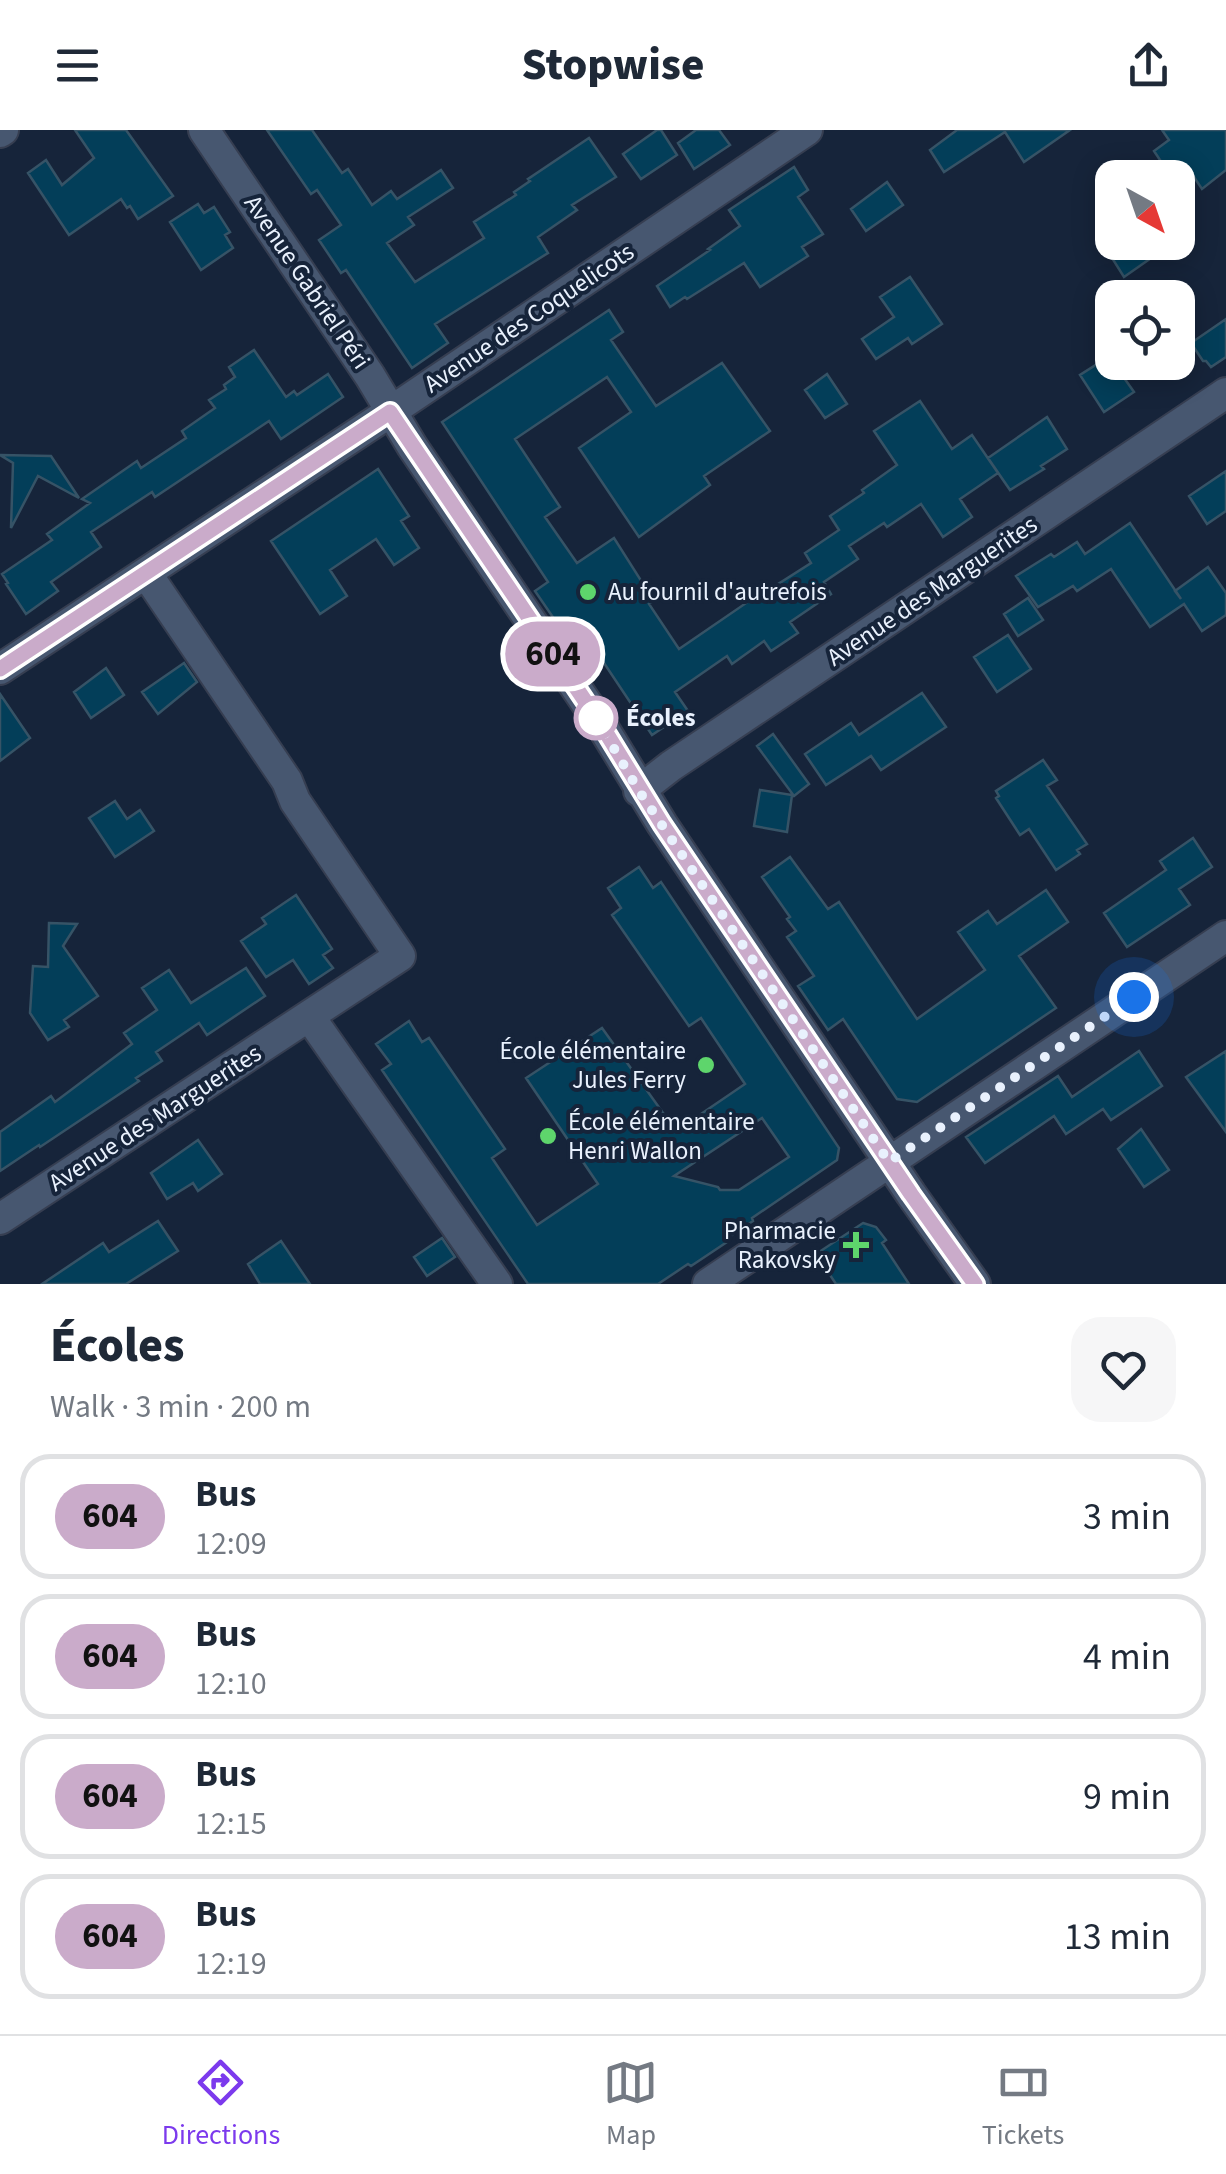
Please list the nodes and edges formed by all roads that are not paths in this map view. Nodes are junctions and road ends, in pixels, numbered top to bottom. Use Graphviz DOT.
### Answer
graph roads {
  1 [pos="204,130"];
  2 [pos="807,130"];
  3 [pos="1226,393"];
  4 [pos="390,412"];
  5 [pos="146,573"];
  6 [pos="0,669"];
  7 [pos="639,791"];
  8 [pos="1226,936"];
  9 [pos="309,1016"];
  10 [pos="889,1162"];
  11 [pos="0,1219"];
  12 [pos="497,1284"];
  13 [pos="708,1284"];
  14 [pos="975,1284"];
  1 -- 4 [label="street, Avenue Gabriel Péri"];
  2 -- 4 [label="street, Avenue des Coquelicots"];
  3 -- 7 [label="street, Avenue des Marguerites"];
  4 -- 5 [label="street, Avenue des Coquelicots"];
  4 -- 7 [label="street, Avenue Gabriel Péri"];
  5 -- 6 [label="street, Avenue des Coquelicots"];
  5 -- 9 [label="street, Avenue des Marguerites"];
  7 -- 10 [label="street, Avenue Gabriel Péri"];
  8 -- 10 [label="street"];
  9 -- 11 [label="street, Avenue des Marguerites"];
  9 -- 12 [label="street"];
  10 -- 13 [label="street"];
  10 -- 14 [label="street, Avenue Gabriel Péri"];
}
